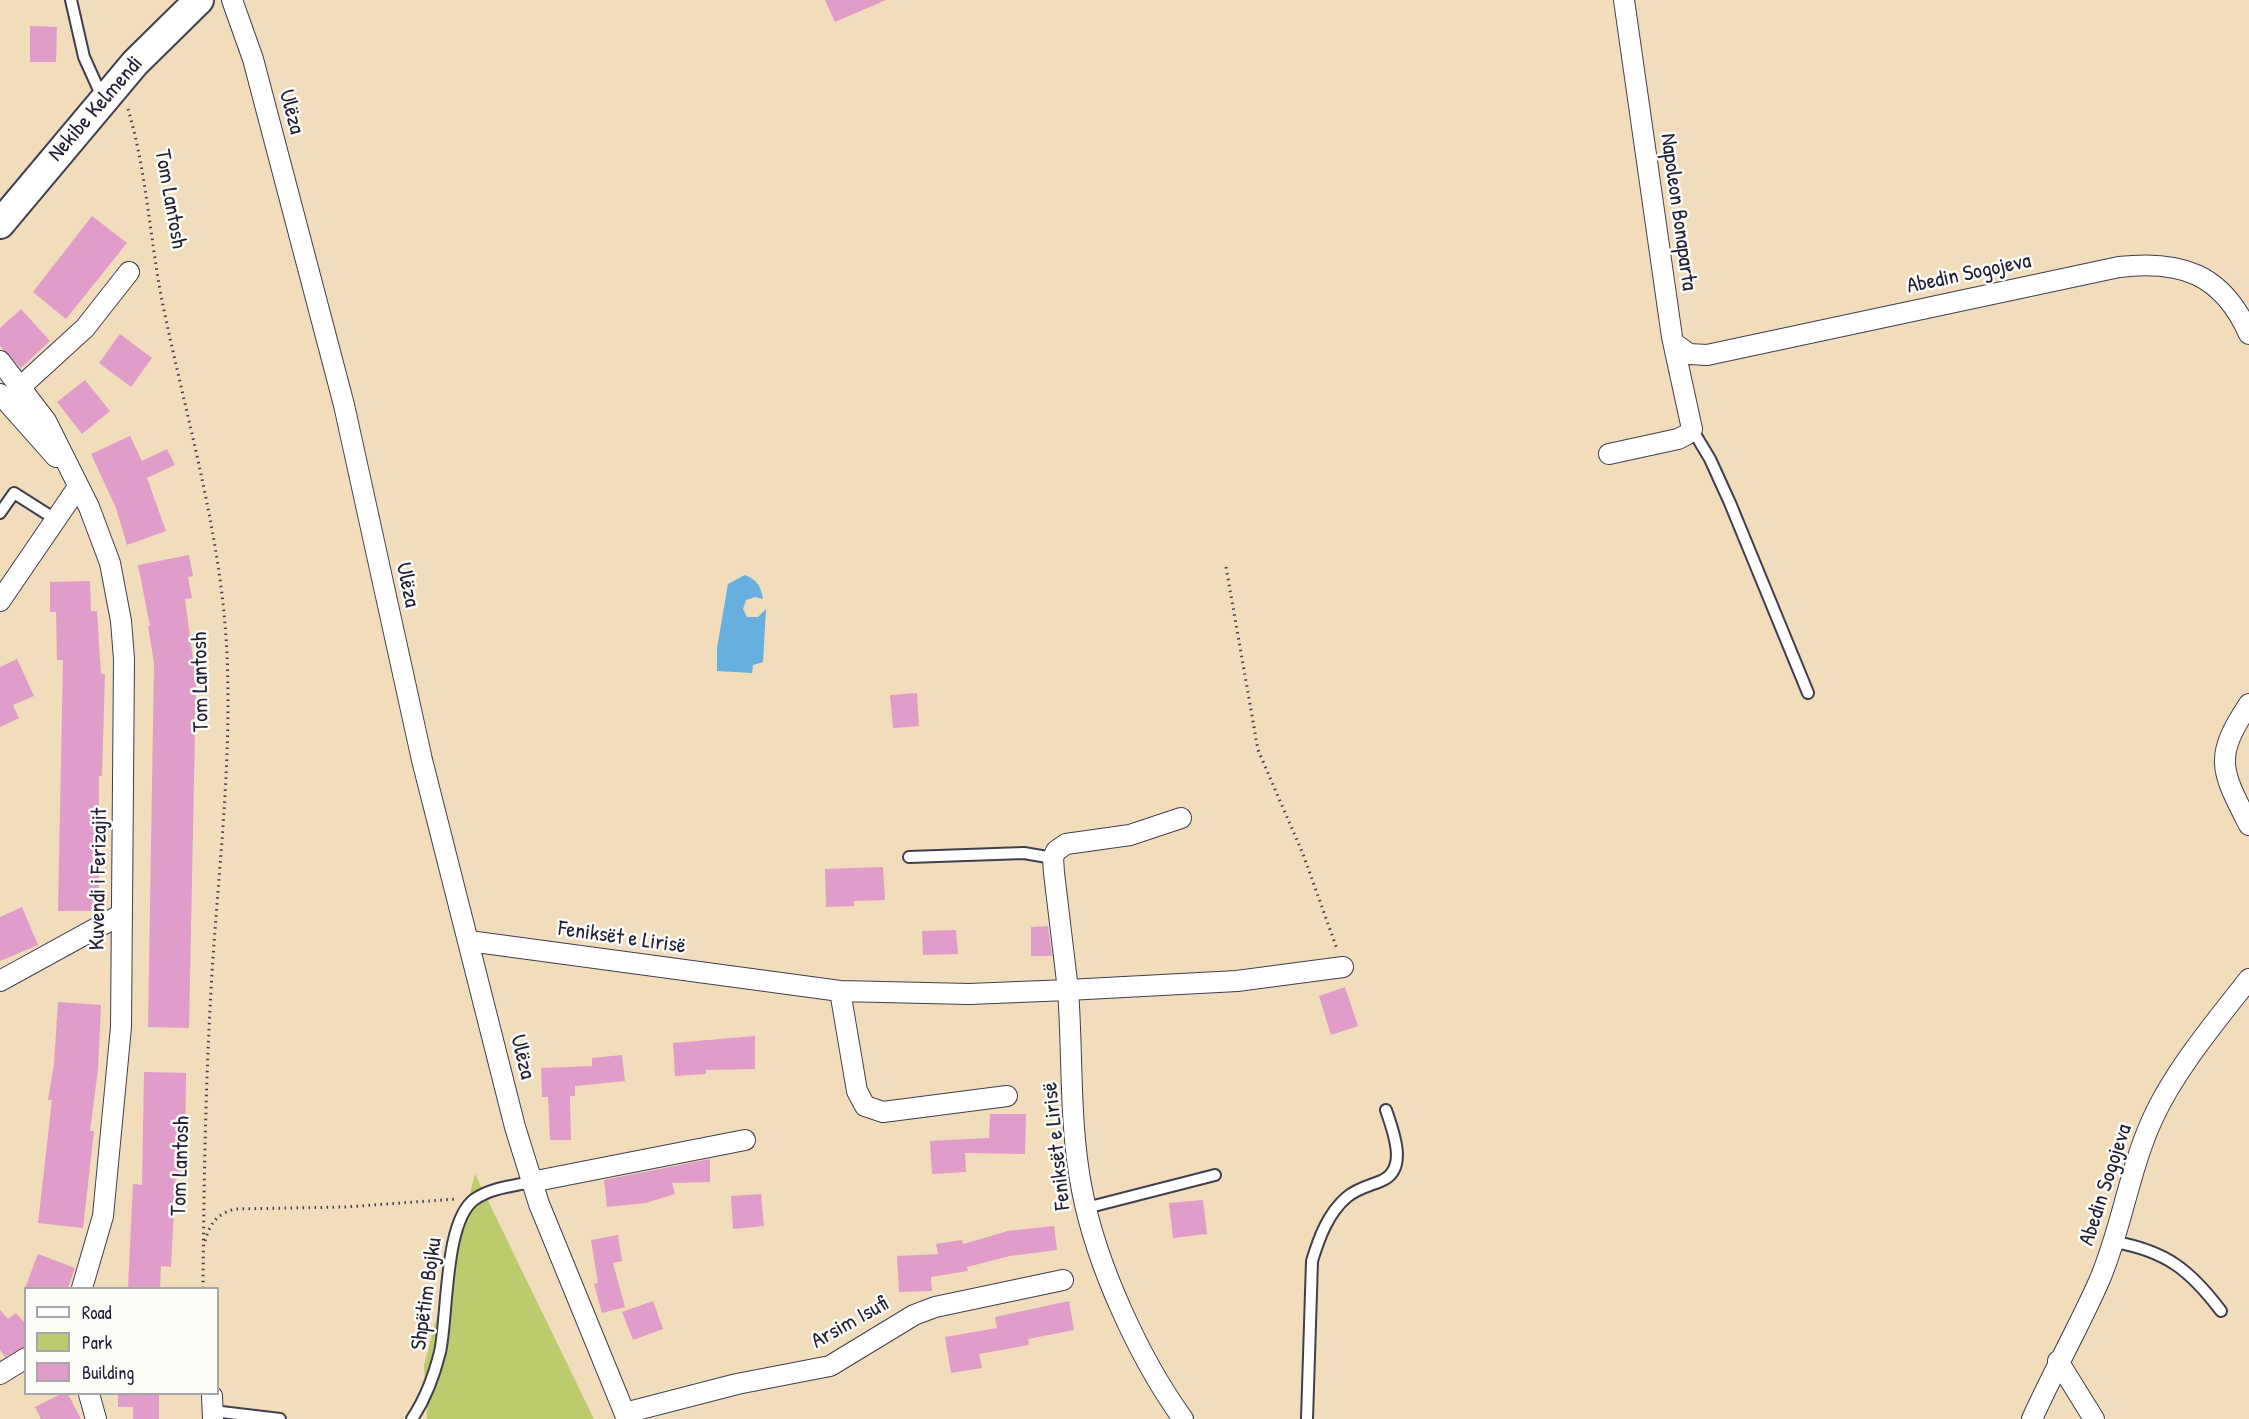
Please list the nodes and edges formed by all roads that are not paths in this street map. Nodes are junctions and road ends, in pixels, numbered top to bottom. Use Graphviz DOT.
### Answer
graph roads {
  1 [pos="71,0"];
  2 [pos="199,0"];
  3 [pos="232,0"];
  4 [pos="1624,0"];
  5 [pos="109,93"];
  6 [pos="0,224"];
  7 [pos="129,272"];
  8 [pos="2249,334"];
  9 [pos="1675,344"];
  10 [pos="0,361"];
  11 [pos="21,385"];
  12 [pos="3,397"];
  13 [pos="1692,429"];
  14 [pos="1609,454"];
  15 [pos="75,482"];
  16 [pos="0,513"];
  17 [pos="55,519"];
  18 [pos="0,601"];
  19 [pos="1808,693"];
  20 [pos="2249,704"];
  21 [pos="1181,818"];
  22 [pos="2249,825"];
  23 [pos="909,857"];
  24 [pos="1053,858"];
  25 [pos="122,914"];
  26 [pos="469,941"];
  27 [pos="1344,967"];
  28 [pos="2249,979"];
  29 [pos="0,981"];
  30 [pos="1068,990"];
  31 [pos="840,991"];
  32 [pos="1007,1096"];
  33 [pos="1386,1110"];
  34 [pos="745,1140"];
  35 [pos="1215,1175"];
  36 [pos="531,1182"];
  37 [pos="1086,1208"];
  38 [pos="2115,1242"];
  39 [pos="1063,1280"];
  40 [pos="82,1287"];
  41 [pos="2221,1311"];
  42 [pos="24,1359"];
  43 [pos="2058,1361"];
  44 [pos="0,1374"];
  45 [pos="89,1395"];
  46 [pos="213,1409"];
  47 [pos="626,1416"];
  48 [pos="96,1419"];
  49 [pos="280,1419"];
  50 [pos="412,1419"];
  51 [pos="1183,1419"];
  52 [pos="1307,1419"];
  53 [pos="2032,1419"];
  54 [pos="2094,1419"];
  1 -- 5 [label="lane"];
  2 -- 5 [label="street, Nekibe Kelmendi"];
  3 -- 26 [label="street, Ulëza"];
  4 -- 9 [label="street, Napoleon Bonaparta"];
  5 -- 6 [label="street, Nekibe Kelmendi"];
  7 -- 11 [label="street"];
  8 -- 9 [label="street, Abedin Sogojeva"];
  9 -- 13 [label="street, Napoleon Bonaparta"];
  10 -- 11 [label="street"];
  11 -- 12 [label="street"];
  11 -- 15 [label="street"];
  12 -- 15 [label="street"];
  13 -- 14 [label="street"];
  13 -- 19 [label="lane, Napoleon Bonaparta"];
  15 -- 17 [label="street"];
  15 -- 25 [label="street, Kuvendi i Ferizajit"];
  16 -- 17 [label="lane"];
  17 -- 18 [label="street"];
  20 -- 22 [label="street"];
  21 -- 24 [label="street"];
  23 -- 24 [label="lane"];
  24 -- 30 [label="street"];
  25 -- 29 [label="street"];
  25 -- 40 [label="street, Kuvendi i Ferizajit"];
  26 -- 31 [label="street, Feniksët e Lirisë"];
  26 -- 36 [label="street, Ulëza"];
  27 -- 30 [label="street, Feniksët e Lirisë"];
  28 -- 38 [label="street, Abedin Sogojeva"];
  30 -- 31 [label="street, Feniksët e Lirisë"];
  30 -- 37 [label="street, Feniksët e Lirisë"];
  31 -- 32 [label="street, Feniksët e Lirisë"];
  33 -- 52 [label="lane"];
  34 -- 36 [label="street"];
  35 -- 37 [label="lane"];
  36 -- 47 [label="street, Ulëza"];
  36 -- 50 [label="lane, Shpëtim Bojku"];
  37 -- 51 [label="street, Feniksët e Lirisë"];
  38 -- 41 [label="lane"];
  38 -- 43 [label="street, Abedin Sogojeva"];
  39 -- 47 [label="street, Arsim Isufi"];
  42 -- 44 [label="street"];
  43 -- 53 [label="street, Abedin Sogojeva"];
  43 -- 54 [label="street"];
  45 -- 48 [label="street"];
  46 -- 49 [label="lane"];
}
